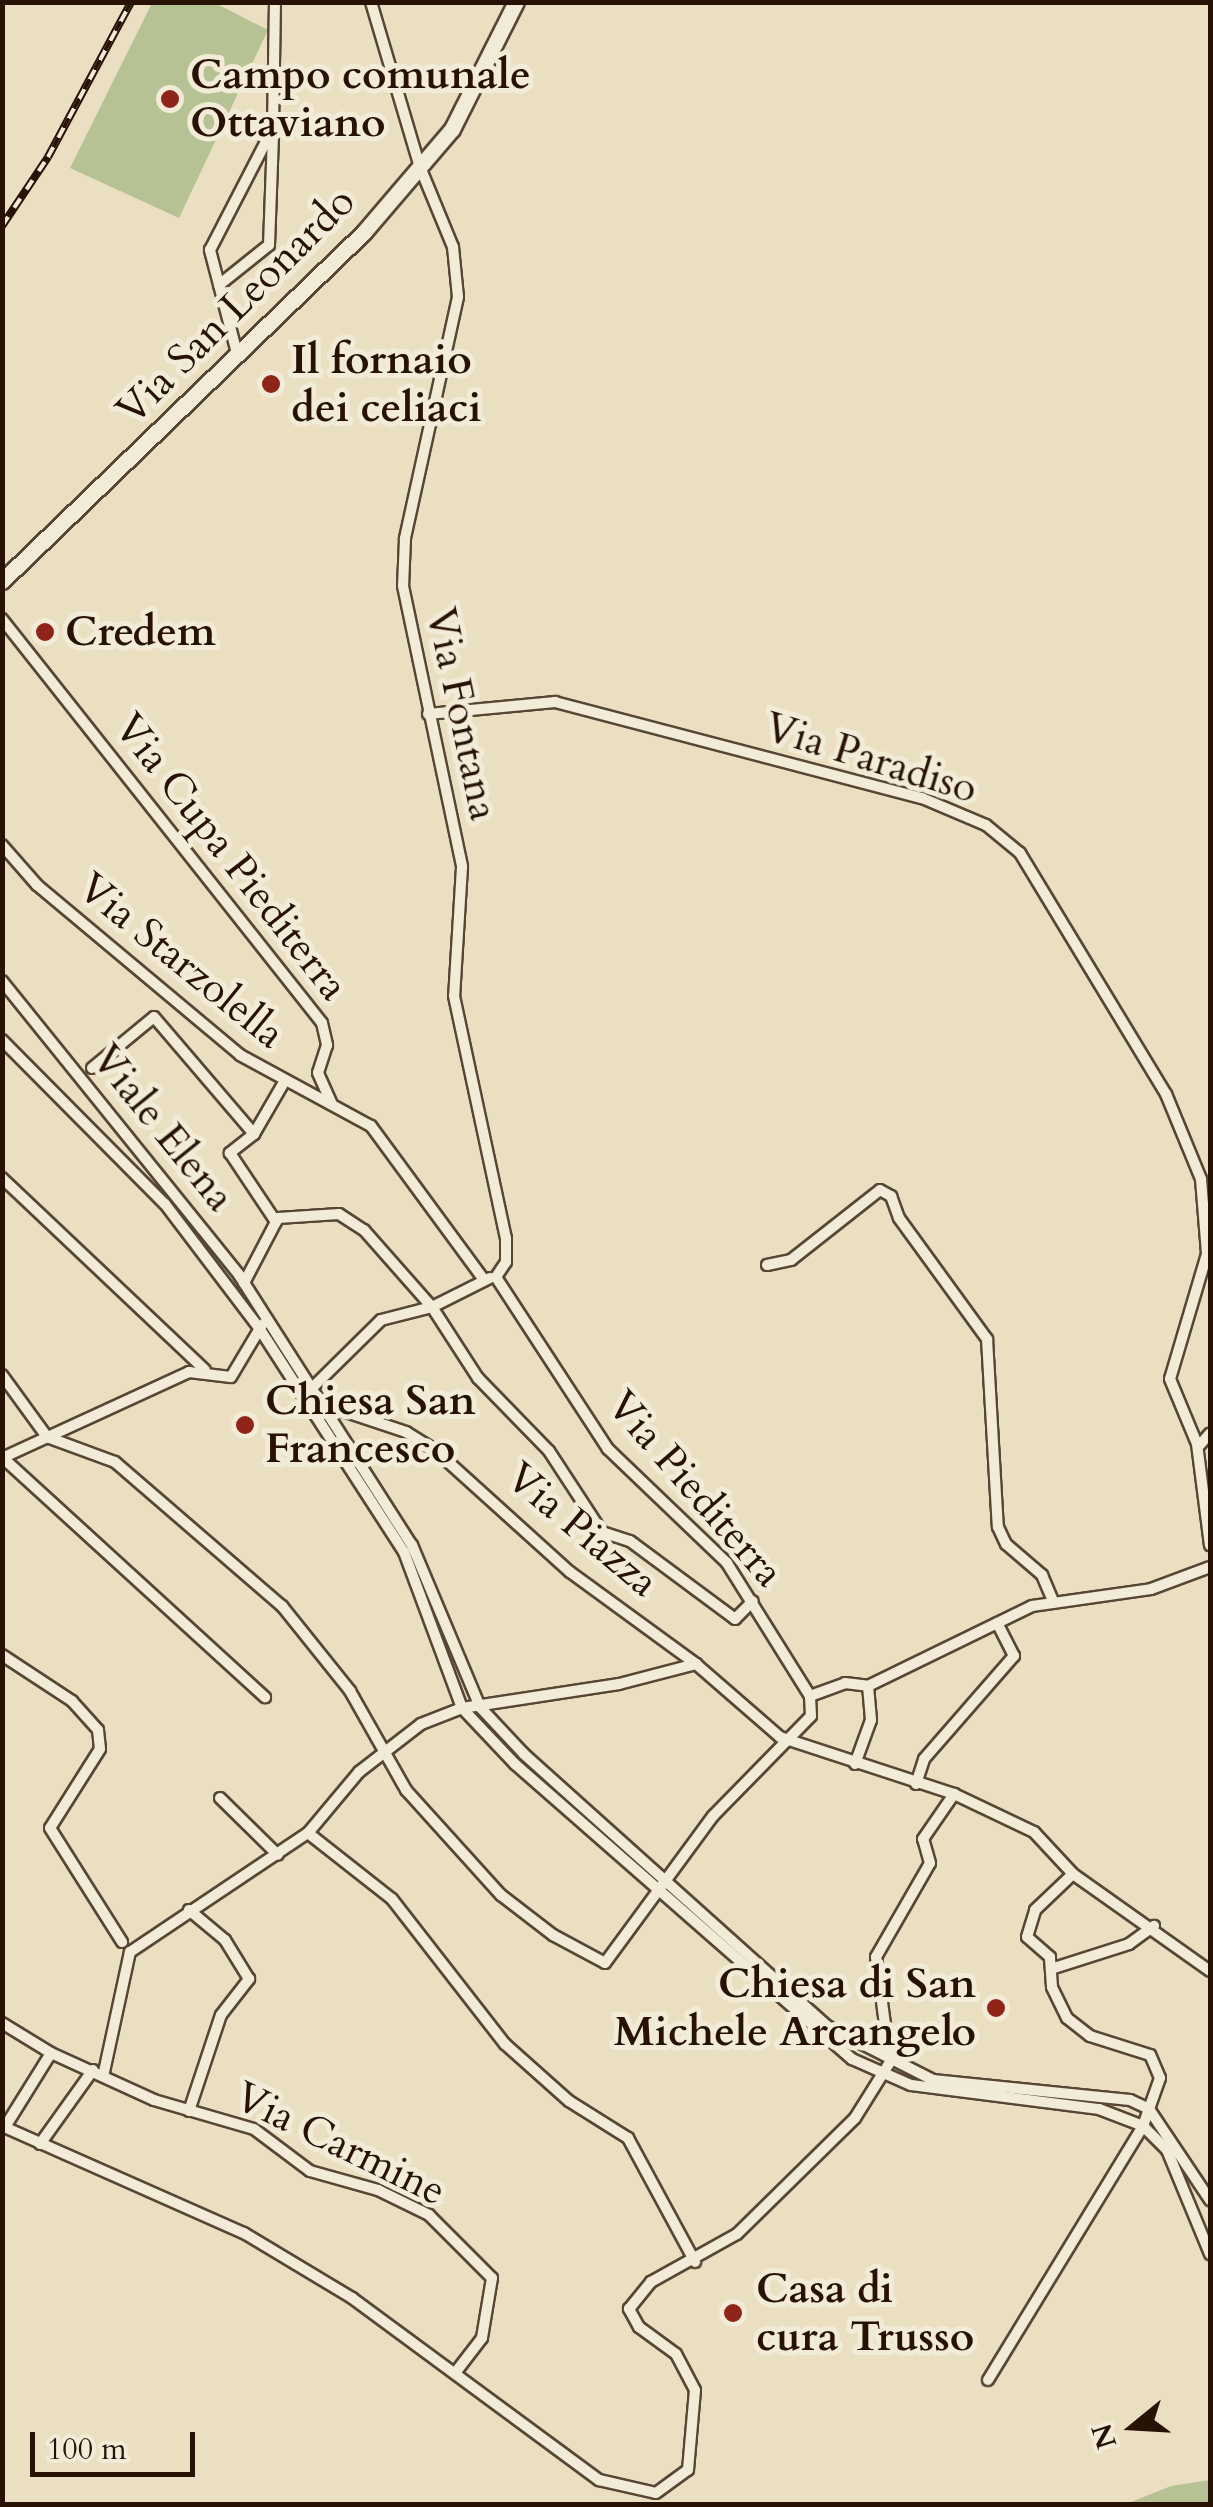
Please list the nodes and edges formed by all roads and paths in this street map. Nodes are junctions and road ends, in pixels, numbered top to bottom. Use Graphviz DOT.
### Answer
graph roads {
  1 [pos="275,2"];
  2 [pos="371,2"];
  3 [pos="516,2"];
  4 [pos="273,128"];
  5 [pos="420,167"];
  6 [pos="219,285"];
  7 [pos="238,358"];
  8 [pos="2,580"];
  9 [pos="2,619"];
  10 [pos="428,714"];
  11 [pos="2,845"];
  12 [pos="2,981"];
  13 [pos="174,1000"];
  14 [pos="154,1017"];
  15 [pos="2,1040"];
  16 [pos="92,1068"];
  17 [pos="283,1084"];
  18 [pos="333,1105"];
  19 [pos="254,1134"];
  20 [pos="2,1178"];
  21 [pos="276,1222"];
  22 [pos="1209,1251"];
  23 [pos="767,1264"];
  24 [pos="490,1278"];
  25 [pos="244,1283"];
  26 [pos="432,1306"];
  27 [pos="264,1324"];
  28 [pos="206,1370"];
  29 [pos="2,1375"];
  30 [pos="309,1391"];
  31 [pos="316,1402"];
  32 [pos="1210,1433"];
  33 [pos="47,1437"];
  34 [pos="1198,1447"];
  35 [pos="3,1458"];
  36 [pos="1210,1544"];
  37 [pos="1210,1567"];
  38 [pos="752,1601"];
  39 [pos="1054,1602"];
  40 [pos="997,1623"];
  41 [pos="2,1655"];
  42 [pos="696,1664"];
  43 [pos="868,1686"];
  44 [pos="810,1696"];
  45 [pos="264,1697"];
  46 [pos="480,1706"];
  47 [pos="462,1708"];
  48 [pos="791,1742"];
  49 [pos="380,1754"];
  50 [pos="855,1764"];
  51 [pos="916,1784"];
  52 [pos="954,1794"];
  53 [pos="220,1798"];
  54 [pos="308,1833"];
  55 [pos="278,1855"];
  56 [pos="1073,1874"];
  57 [pos="668,1878"];
  58 [pos="661,1895"];
  59 [pos="190,1910"];
  60 [pos="1154,1926"];
  61 [pos="122,1942"];
  62 [pos="1054,1968"];
  63 [pos="1210,1971"];
  64 [pos="2,2024"];
  65 [pos="51,2054"];
  66 [pos="890,2062"];
  67 [pos="99,2071"];
  68 [pos="882,2076"];
  69 [pos="1150,2109"];
  70 [pos="189,2111"];
  71 [pos="1143,2126"];
  72 [pos="4,2127"];
  73 [pos="40,2144"];
  74 [pos="1210,2200"];
  75 [pos="1210,2254"];
  76 [pos="696,2262"];
  77 [pos="455,2373"];
  78 [pos="988,2380"];
  1 -- 4 [label="street"];
  2 -- 5 [label="street, Via Fontana"];
  3 -- 5 [label="main road, Via San Leonardo"];
  4 -- 6 [label="street"];
  4 -- 6 [label="street"];
  5 -- 7 [label="main road, Via San Leonardo"];
  5 -- 10 [label="street, Via Fontana"];
  6 -- 7 [label="street"];
  7 -- 8 [label="main road, Via San Leonardo"];
  9 -- 18 [label="street, Via Cupa Piediterra"];
  10 -- 22 [label="street, Via Paradiso"];
  10 -- 24 [label="street, Via Fontana"];
  11 -- 13 [label="street, Via Starzolella"];
  12 -- 25 [label="street, Viale Elena"];
  13 -- 14 [label="street"];
  13 -- 17 [label="street, Via Starzolella"];
  14 -- 16 [label="street"];
  14 -- 19 [label="street"];
  15 -- 27 [label="street, Viale Elena"];
  17 -- 18 [label="street, Via Starzolella"];
  17 -- 19 [label="street"];
  18 -- 24 [label="street"];
  19 -- 21 [label="street"];
  20 -- 28 [label="street"];
  21 -- 25 [label="street"];
  21 -- 26 [label="street"];
  22 -- 34 [label="street, Via Paradiso"];
  23 -- 39 [label="street"];
  24 -- 26 [label="street"];
  24 -- 38 [label="street, Via Piediterra"];
  25 -- 27 [label="street, Viale Elena"];
  26 -- 30 [label="street"];
  26 -- 38 [label="street"];
  27 -- 28 [label="street"];
  27 -- 30 [label="street"];
  27 -- 47 [label="street"];
  28 -- 33 [label="street"];
  29 -- 33 [label="street"];
  30 -- 31 [label="street"];
  31 -- 42 [label="street, Via Piazza"];
  31 -- 46 [label="street"];
  32 -- 34 [label="street"];
  33 -- 35 [label="street"];
  33 -- 49 [label="street"];
  34 -- 36 [label="street, Via Paradiso"];
  35 -- 45 [label="street"];
  37 -- 39 [label="street"];
  38 -- 44 [label="street, Via Piediterra"];
  39 -- 40 [label="street"];
  40 -- 43 [label="street"];
  40 -- 51 [label="street"];
  41 -- 61 [label="street"];
  42 -- 46 [label="street"];
  42 -- 48 [label="street, Via Piazza"];
  43 -- 44 [label="street"];
  43 -- 50 [label="street"];
  44 -- 48 [label="street"];
  46 -- 47 [label="street"];
  46 -- 57 [label="street"];
  47 -- 49 [label="street"];
  47 -- 58 [label="street"];
  48 -- 50 [label="street"];
  48 -- 57 [label="street"];
  49 -- 54 [label="street"];
  49 -- 58 [label="street"];
  50 -- 51 [label="street"];
  51 -- 52 [label="street"];
  52 -- 56 [label="street"];
  52 -- 66 [label="street"];
  53 -- 55 [label="street"];
  54 -- 55 [label="street"];
  54 -- 76 [label="street"];
  55 -- 59 [label="street"];
  56 -- 60 [label="street"];
  56 -- 62 [label="street"];
  57 -- 58 [label="street"];
  57 -- 66 [label="street"];
  58 -- 68 [label="street"];
  59 -- 67 [label="street"];
  59 -- 70 [label="street"];
  60 -- 62 [label="street"];
  60 -- 63 [label="street"];
  62 -- 69 [label="street"];
  64 -- 65 [label="street, Via Carmine"];
  65 -- 67 [label="street, Via Carmine"];
  65 -- 72 [label="street"];
  66 -- 68 [label="street"];
  66 -- 69 [label="street"];
  67 -- 70 [label="street, Via Carmine"];
  67 -- 73 [label="street"];
  68 -- 71 [label="street"];
  68 -- 76 [label="street"];
  69 -- 71 [label="street"];
  69 -- 74 [label="street"];
  70 -- 77 [label="street, Via Carmine"];
  71 -- 75 [label="street"];
  71 -- 78 [label="street"];
  72 -- 73 [label="street"];
  73 -- 77 [label="street"];
  76 -- 77 [label="street"];
}
